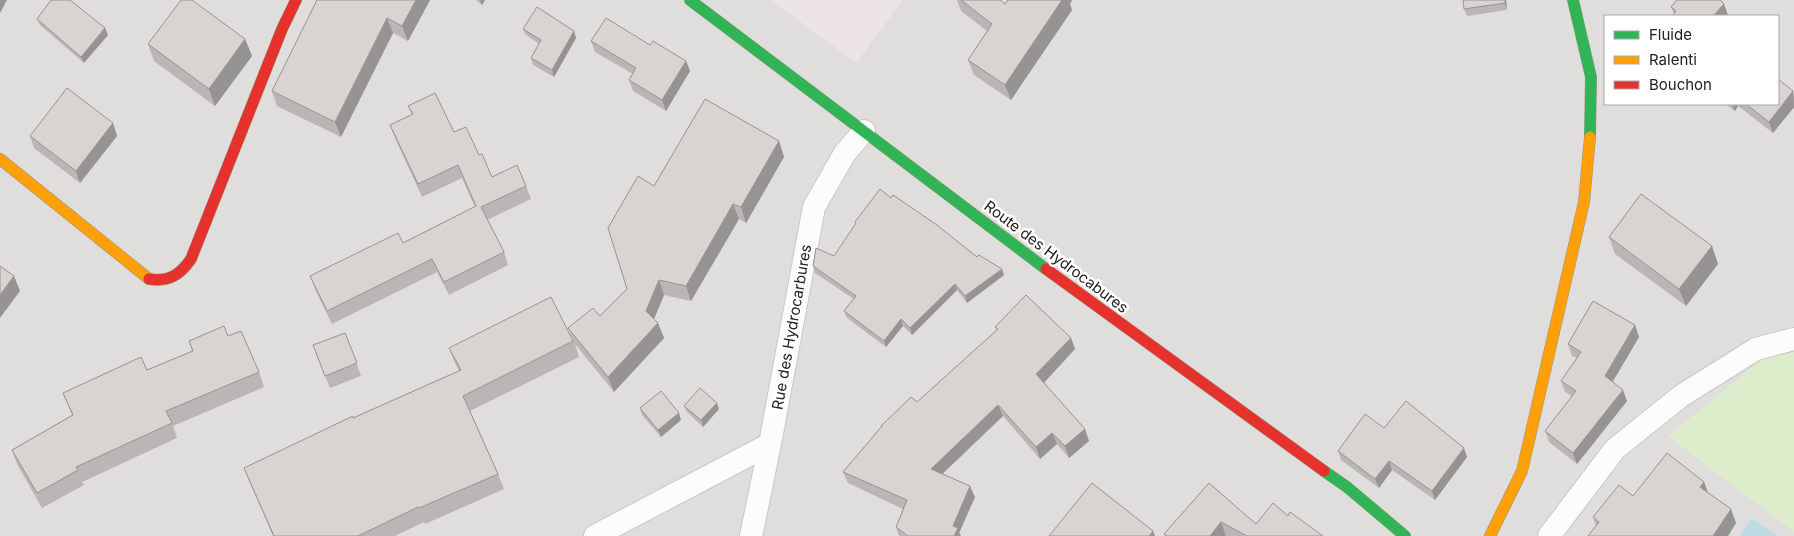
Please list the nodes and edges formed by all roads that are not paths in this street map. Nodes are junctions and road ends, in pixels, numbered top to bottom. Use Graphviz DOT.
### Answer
graph roads {
  1 [pos="296,0"];
  2 [pos="690,0"];
  3 [pos="1572,0"];
  4 [pos="864,131"];
  5 [pos="0,159"];
  6 [pos="1794,339"];
  7 [pos="770,444"];
  8 [pos="595,536"];
  9 [pos="751,536"];
  10 [pos="1405,536"];
  11 [pos="1490,536"];
  12 [pos="1549,536"];
  1 -- 5 [label="street"];
  2 -- 4 [label="street, Route des Hydrocabures"];
  3 -- 11 [label="street"];
  4 -- 7 [label="street, Rue des Hydrocarbures"];
  4 -- 10 [label="street, Route des Hydrocabures"];
  6 -- 12 [label="street"];
  7 -- 8 [label="street"];
  7 -- 9 [label="street, Rue des Hydrocarbures"];
}
